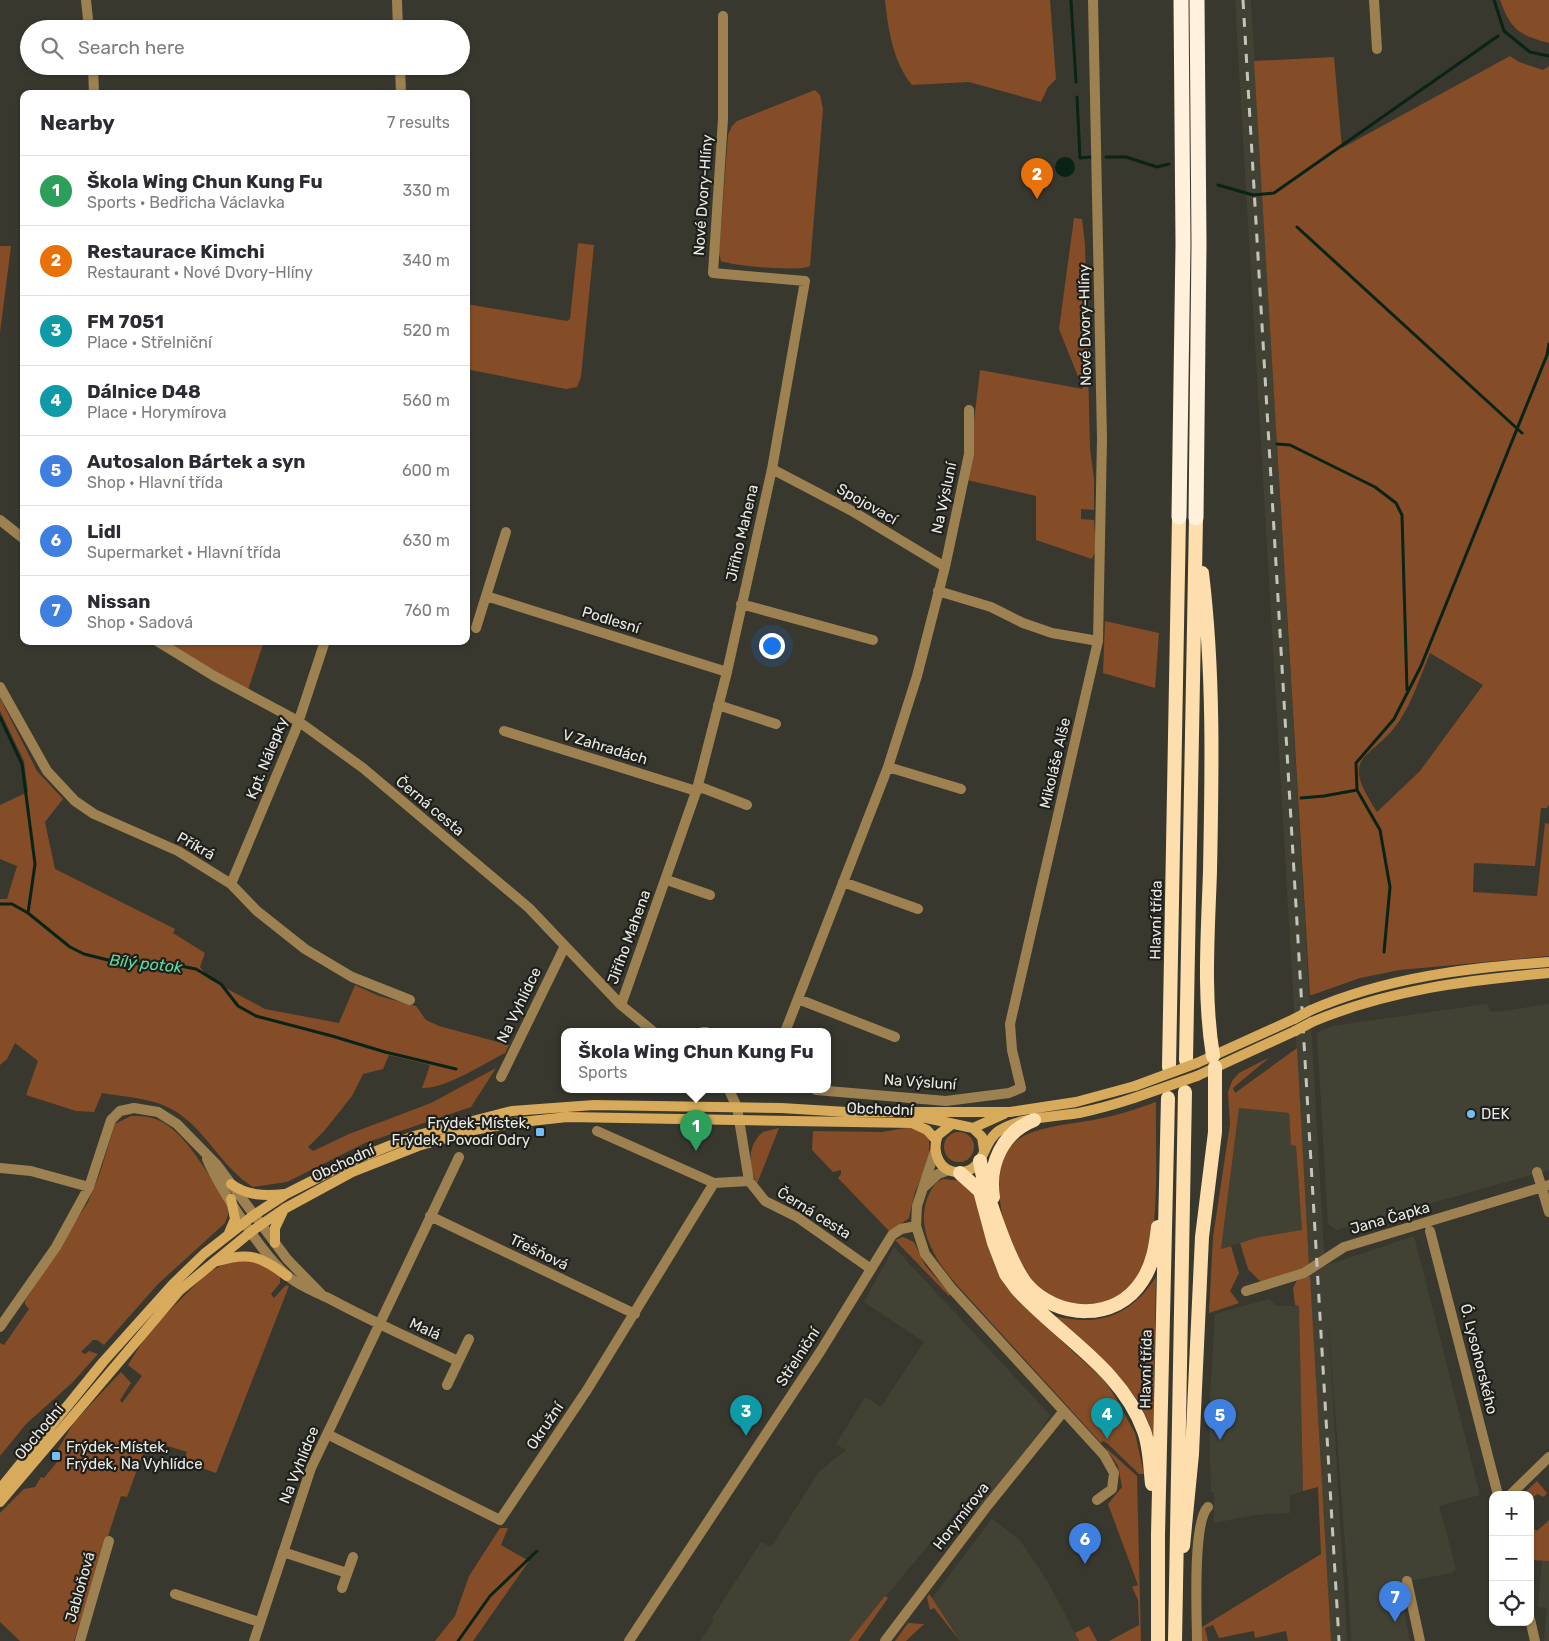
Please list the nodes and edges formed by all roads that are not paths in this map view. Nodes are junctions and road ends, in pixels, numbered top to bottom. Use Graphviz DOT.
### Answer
graph roads {
  1 [pos="86,0"];
  2 [pos="396,0"];
  3 [pos="1093,0"];
  4 [pos="1181,0"];
  5 [pos="1197,0"];
  6 [pos="1374,0"];
  7 [pos="723,16"];
  8 [pos="88,20"];
  9 [pos="397,20"];
  10 [pos="1377,49"];
  11 [pos="93,75"];
  12 [pos="400,75"];
  13 [pos="94,90"];
  14 [pos="401,90"];
  15 [pos="969,410"];
  16 [pos="1102,439"];
  17 [pos="772,469"];
  18 [pos="1179,517"];
  19 [pos="1196,518"];
  20 [pos="0,520"];
  21 [pos="506,532"];
  22 [pos="20,536"];
  23 [pos="945,567"];
  24 [pos="938,591"];
  25 [pos="486,596"];
  26 [pos="741,604"];
  27 [pos="476,628"];
  28 [pos="873,640"];
  29 [pos="1098,641"];
  30 [pos="163,645"];
  31 [pos="324,645"];
  32 [pos="726,672"];
  33 [pos="0,687"];
  34 [pos="718,705"];
  35 [pos="298,721"];
  36 [pos="776,724"];
  37 [pos="504,731"];
  38 [pos="888,767"];
  39 [pos="697,789"];
  40 [pos="961,789"];
  41 [pos="747,805"];
  42 [pos="666,880"];
  43 [pos="844,882"];
  44 [pos="231,884"];
  45 [pos="710,895"];
  46 [pos="918,909"];
  47 [pos="565,946"];
  48 [pos="1549,962"];
  49 [pos="1549,973"];
  50 [pos="798,999"];
  51 [pos="410,1000"];
  52 [pos="620,1005"];
  53 [pos="649,1028"];
  54 [pos="787,1028"];
  55 [pos="895,1037"];
  56 [pos="1191,1062"];
  57 [pos="1214,1062"];
  58 [pos="1169,1067"];
  59 [pos="501,1076"];
  60 [pos="1021,1088"];
  61 [pos="831,1091"];
  62 [pos="1185,1092"];
  63 [pos="730,1093"];
  64 [pos="1168,1098"];
  65 [pos="737,1108"];
  66 [pos="897,1112"];
  67 [pos="1010,1112"];
  68 [pos="738,1119"];
  69 [pos="1034,1120"];
  70 [pos="952,1124"];
  71 [pos="973,1128"];
  72 [pos="597,1131"];
  73 [pos="935,1146"];
  74 [pos="205,1154"];
  75 [pos="982,1156"];
  76 [pos="459,1157"];
  77 [pos="1167,1157"];
  78 [pos="0,1168"];
  79 [pos="954,1172"];
  80 [pos="1537,1172"];
  81 [pos="749,1181"];
  82 [pos="714,1183"];
  83 [pos="231,1184"];
  84 [pos="1546,1186"];
  85 [pos="89,1187"];
  86 [pos="922,1189"];
  87 [pos="286,1194"];
  88 [pos="231,1199"];
  89 [pos="284,1209"];
  90 [pos="995,1212"];
  91 [pos="1549,1212"];
  92 [pos="254,1215"];
  93 [pos="430,1216"];
  94 [pos="246,1222"];
  95 [pos="261,1224"];
  96 [pos="916,1226"];
  97 [pos="252,1231"];
  98 [pos="1430,1231"];
  99 [pos="228,1236"];
  100 [pos="275,1243"];
  101 [pos="212,1263"];
  102 [pos="871,1269"];
  103 [pos="287,1276"];
  104 [pos="1246,1291"];
  105 [pos="324,1296"];
  106 [pos="634,1314"];
  107 [pos="378,1324"];
  108 [pos="0,1327"];
  109 [pos="469,1340"];
  110 [pos="458,1361"];
  111 [pos="447,1385"];
  112 [pos="1063,1412"];
  113 [pos="327,1434"];
  114 [pos="1549,1457"];
  115 [pos="0,1488"];
  116 [pos="1497,1491"];
  117 [pos="1514,1491"];
  118 [pos="1097,1500"];
  119 [pos="0,1502"];
  120 [pos="1208,1507"];
  121 [pos="1158,1534"];
  122 [pos="109,1541"];
  123 [pos="283,1552"];
  124 [pos="353,1557"];
  125 [pos="347,1573"];
  126 [pos="1407,1581"];
  127 [pos="342,1588"];
  128 [pos="175,1594"];
  129 [pos="1175,1602"];
  130 [pos="259,1622"];
  131 [pos="1532,1626"];
  132 [pos="80,1641"];
  133 [pos="254,1641"];
  134 [pos="629,1641"];
  135 [pos="885,1641"];
  136 [pos="1158,1641"];
  137 [pos="1175,1641"];
  138 [pos="1197,1641"];
  139 [pos="1420,1641"];
  140 [pos="1536,1641"];
  1 -- 8 [label="street"];
  2 -- 9 [label="street"];
  3 -- 16 [label="street, Nové Dvory-Hlíny"];
  4 -- 18 [label="highway"];
  5 -- 19 [label="highway"];
  6 -- 10 [label="street"];
  7 -- 17 [label="street, Nové Dvory-Hlíny"];
  11 -- 13 [label="street"];
  12 -- 14 [label="street"];
  15 -- 23 [label="street, Na Výsluní"];
  16 -- 29 [label="street, Mikoláše Alše"];
  17 -- 23 [label="street, Spojovací"];
  17 -- 26 [label="street, Jiřího Mahena"];
  18 -- 58 [label="highway, Hlavní třída"];
  19 -- 56 [label="highway"];
  19 -- 57 [label="highway"];
  20 -- 22 [label="street"];
  21 -- 25 [label="street"];
  23 -- 24 [label="street, Na Výsluní"];
  24 -- 29 [label="street"];
  24 -- 38 [label="street, Na Výsluní"];
  25 -- 27 [label="street"];
  25 -- 32 [label="street, Podlesní"];
  26 -- 28 [label="street, Jiřího Mahena"];
  26 -- 32 [label="street, Jiřího Mahena"];
  29 -- 60 [label="street, Mikoláše Alše"];
  30 -- 35 [label="street, Černá cesta"];
  31 -- 35 [label="street, Kpt. Nálepky"];
  32 -- 34 [label="street, Jiřího Mahena"];
  33 -- 44 [label="street, Příkrá"];
  34 -- 36 [label="street"];
  34 -- 39 [label="street, Jiřího Mahena"];
  35 -- 44 [label="street, Kpt. Nálepky"];
  35 -- 47 [label="street, Černá cesta"];
  37 -- 39 [label="street, V Zahradách"];
  38 -- 40 [label="street"];
  38 -- 43 [label="street, Na Výsluní"];
  39 -- 41 [label="street"];
  39 -- 42 [label="street, Jiřího Mahena"];
  42 -- 45 [label="street, Jiřího Mahena"];
  42 -- 52 [label="street, Jiřího Mahena"];
  43 -- 46 [label="street"];
  43 -- 50 [label="street, Na Výsluní"];
  44 -- 51 [label="street, Příkrá"];
  47 -- 52 [label="street, Černá cesta"];
  47 -- 59 [label="street, Na Vyhlídce"];
  48 -- 57 [label="main road, bridge"];
  49 -- 57 [label="main road, bridge"];
  50 -- 54 [label="street, Na Výsluní"];
  50 -- 55 [label="street"];
  52 -- 53 [label="street, Černá cesta"];
  56 -- 57 [label="main road"];
  56 -- 67 [label="main road, bridge"];
  57 -- 69 [label="main road, bridge"];
  57 -- 129 [label="highway"];
  60 -- 61 [label="street, Na Výsluní"];
  62 -- 129 [label="highway"];
  63 -- 65 [label="street, Černá cesta"];
  64 -- 77 [label="highway, Hlavní třída"];
  65 -- 66 [label="main road, Obchodní"];
  65 -- 68 [label="street, Černá cesta"];
  65 -- 87 [label="main road, Obchodní"];
  66 -- 67 [label="main road"];
  66 -- 70 [label="main road"];
  67 -- 71 [label="main road"];
  68 -- 73 [label="main road, Obchodní"];
  68 -- 81 [label="street, Černá cesta"];
  68 -- 89 [label="main road, Obchodní"];
  69 -- 75 [label="main road"];
  69 -- 90 [label="highway"];
  70 -- 71 [label="main road"];
  70 -- 73 [label="main road"];
  71 -- 75 [label="main road"];
  72 -- 82 [label="street"];
  73 -- 79 [label="main road"];
  73 -- 86 [label="street"];
  74 -- 83 [label="street"];
  74 -- 85 [label="street"];
  74 -- 88 [label="street"];
  75 -- 79 [label="main road"];
  75 -- 90 [label="highway"];
  76 -- 93 [label="street, Na Vyhlídce"];
  77 -- 90 [label="highway"];
  77 -- 121 [label="highway, Hlavní třída"];
  78 -- 85 [label="street"];
  79 -- 86 [label="street"];
  79 -- 121 [label="highway"];
  80 -- 84 [label="street"];
  81 -- 82 [label="street"];
  81 -- 102 [label="street, Černá cesta"];
  82 -- 106 [label="street, Okružní"];
  83 -- 87 [label="main road"];
  83 -- 92 [label="street"];
  84 -- 91 [label="street"];
  84 -- 104 [label="street, Jana Čapka"];
  85 -- 108 [label="street"];
  86 -- 96 [label="street"];
  87 -- 92 [label="main road, Obchodní"];
  88 -- 94 [label="street"];
  88 -- 99 [label="main road"];
  89 -- 95 [label="main road, Obchodní"];
  89 -- 100 [label="main road"];
  92 -- 94 [label="main road, Obchodní"];
  92 -- 95 [label="street"];
  93 -- 106 [label="street, Třešňová"];
  93 -- 107 [label="street, Na Vyhlídce"];
  94 -- 97 [label="street"];
  94 -- 99 [label="main road, Obchodní"];
  95 -- 97 [label="main road, Obchodní"];
  95 -- 100 [label="street"];
  96 -- 102 [label="street, Střelniční"];
  96 -- 112 [label="street"];
  97 -- 101 [label="main road, Obchodní"];
  97 -- 103 [label="street"];
  98 -- 116 [label="street, Ó. Lysohorského"];
  99 -- 115 [label="main road, Obchodní"];
  100 -- 105 [label="street"];
  101 -- 103 [label="main road"];
  101 -- 119 [label="main road, Obchodní"];
  102 -- 134 [label="street, Střelniční"];
  103 -- 105 [label="street"];
  105 -- 107 [label="street"];
  106 -- 113 [label="street, Okružní"];
  107 -- 110 [label="street, Malá"];
  107 -- 113 [label="street, Na Vyhlídce"];
  109 -- 110 [label="street"];
  110 -- 111 [label="street"];
  112 -- 118 [label="street"];
  112 -- 135 [label="street, Horymírova"];
  113 -- 123 [label="street, Na Vyhlídce"];
  114 -- 117 [label="street"];
  120 -- 138 [label="street"];
  121 -- 136 [label="highway, Hlavní třída"];
  122 -- 132 [label="street, Jabloňová"];
  123 -- 125 [label="street"];
  123 -- 130 [label="street, Na Vyhlídce"];
  124 -- 125 [label="street"];
  125 -- 127 [label="street"];
  126 -- 139 [label="street"];
  128 -- 130 [label="street"];
  129 -- 137 [label="highway"];
  130 -- 133 [label="street, Na Vyhlídce"];
  131 -- 140 [label="street"];
}
